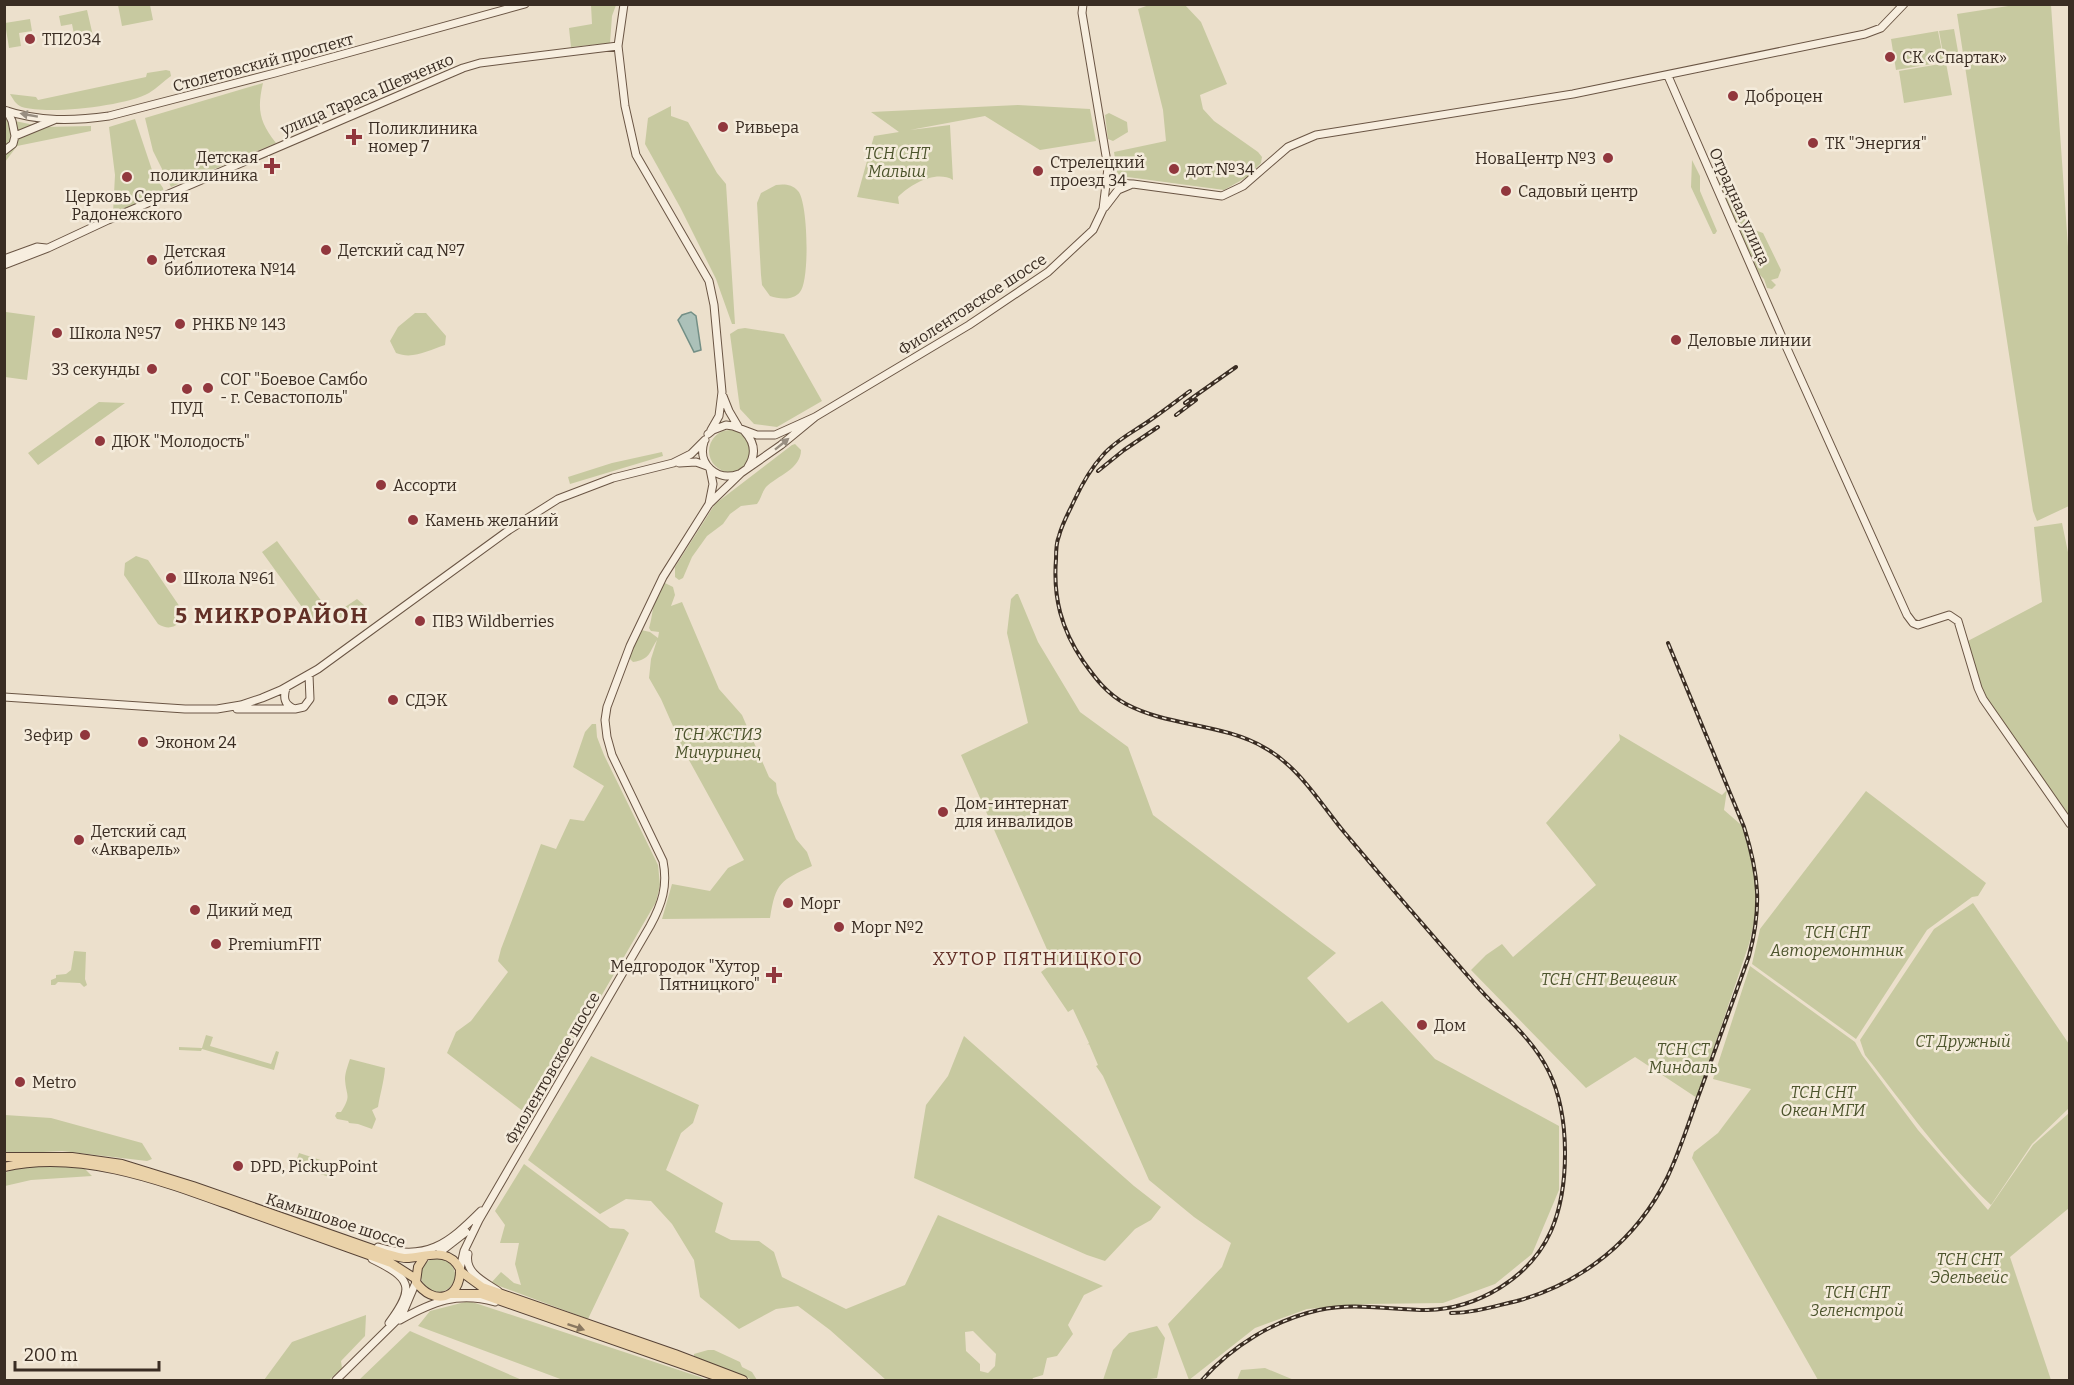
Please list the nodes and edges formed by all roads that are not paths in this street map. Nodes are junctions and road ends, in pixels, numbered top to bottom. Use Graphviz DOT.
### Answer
graph roads {
  1 [pos="525,4"];
  2 [pos="624,4"];
  3 [pos="1083,4"];
  4 [pos="1904,4"];
  5 [pos="618,46"];
  6 [pos="1668,76"];
  7 [pos="6,111"];
  8 [pos="54,120"];
  9 [pos="15,136"];
  10 [pos="4,151"];
  11 [pos="1108,168"];
  12 [pos="1107,183"];
  13 [pos="1133,184"];
  14 [pos="1103,209"];
  15 [pos="48,248"];
  16 [pos="4,259"];
  17 [pos="4,265"];
  18 [pos="722,392"];
  19 [pos="816,416"];
  20 [pos="742,430"];
  21 [pos="706,437"];
  22 [pos="673,463"];
  23 [pos="708,467"];
  24 [pos="744,471"];
  25 [pos="709,504"];
  26 [pos="305,677"];
  27 [pos="286,687"];
  28 [pos="4,697"];
  29 [pos="217,708"];
  30 [pos="295,709"];
  31 [pos="2070,824"];
  32 [pos="4,1157"];
  33 [pos="4,1167"];
  34 [pos="487,1205"];
  35 [pos="477,1224"];
  36 [pos="362,1245"];
  37 [pos="351,1248"];
  38 [pos="439,1253"];
  39 [pos="425,1256"];
  40 [pos="460,1270"];
  41 [pos="416,1280"];
  42 [pos="500,1293"];
  43 [pos="450,1294"];
  44 [pos="438,1297"];
  45 [pos="515,1306"];
  46 [pos="402,1315"];
  47 [pos="395,1322"];
  48 [pos="381,1336"];
  49 [pos="336,1380"];
  50 [pos="727,1380"];
  51 [pos="743,1380"];
  1 -- 8 [label="main road, Столетовский проспект"];
  2 -- 5 [label="main road, Фиолентовское шоссе"];
  3 -- 11 [label="main road, Фиолентовское шоссе"];
  4 -- 6 [label="main road"];
  5 -- 15 [label="main road, улица Тараса Шевченко"];
  5 -- 18 [label="main road, Фиолентовское шоссе"];
  6 -- 13 [label="main road"];
  6 -- 31 [label="main road, Отрадная улица"];
  8 -- 7 [label="main road, Столетовский проспект, one-way"];
  7 -- 9 [label="main road"];
  8 -- 9 [label="main road"];
  9 -- 10 [label="main road"];
  11 -- 12 [label="main road, Фиолентовское шоссе"];
  11 -- 13 [label="main road"];
  12 -- 13 [label="main road"];
  12 -- 14 [label="main road, Фиолентовское шоссе"];
  13 -- 14 [label="main road"];
  14 -- 19 [label="main road, Фиолентовское шоссе"];
  15 -- 16 [label="main road"];
  15 -- 17 [label="main road, улица Тараса Шевченко"];
  18 -- 20 [label="main road, Фиолентовское шоссе"];
  18 -- 21 [label="main road, Фиолентовское шоссе"];
  19 -- 20 [label="main road, Фиолентовское шоссе"];
  24 -- 19 [label="main road, Фиолентовское шоссе, one-way"];
  20 -- 21 [label="main road, Фиолентовское шоссе"];
  20 -- 24 [label="main road, Фиолентовское шоссе"];
  21 -- 22 [label="main road"];
  21 -- 23 [label="main road, Фиолентовское шоссе"];
  22 -- 23 [label="main road"];
  22 -- 26 [label="main road"];
  23 -- 24 [label="main road"];
  23 -- 25 [label="main road, Фиолентовское шоссе"];
  24 -- 25 [label="main road, Фиолентовское шоссе"];
  25 -- 34 [label="main road, Фиолентовское шоссе"];
  26 -- 27 [label="main road"];
  26 -- 30 [label="main road"];
  27 -- 29 [label="main road"];
  27 -- 30 [label="main road"];
  28 -- 29 [label="main road"];
  29 -- 30 [label="main road"];
  32 -- 36 [label="main road, Камышовое шоссе"];
  33 -- 37 [label="main road, Камышовое шоссе"];
  34 -- 35 [label="main road, Фиолентовское шоссе"];
  34 -- 36 [label="main road"];
  35 -- 38 [label="main road, Фиолентовское шоссе"];
  35 -- 40 [label="main road, Фиолентовское шоссе"];
  35 -- 42 [label="main road"];
  36 -- 39 [label="main road, Камышовое шоссе"];
  37 -- 41 [label="main road, Камышовое шоссе"];
  37 -- 48 [label="main road"];
  38 -- 39 [label="main road"];
  38 -- 40 [label="main road"];
  39 -- 41 [label="main road, Камышовое шоссе"];
  40 -- 42 [label="main road"];
  40 -- 43 [label="main road"];
  41 -- 44 [label="main road, Камышовое шоссе"];
  41 -- 46 [label="main road"];
  42 -- 51 [label="main road"];
  43 -- 44 [label="main road"];
  43 -- 45 [label="main road"];
  44 -- 46 [label="main road"];
  45 -- 47 [label="main road"];
  45 -- 50 [label="main road, one-way"];
  46 -- 47 [label="main road"];
  47 -- 48 [label="main road"];
  48 -- 49 [label="main road"];
}
